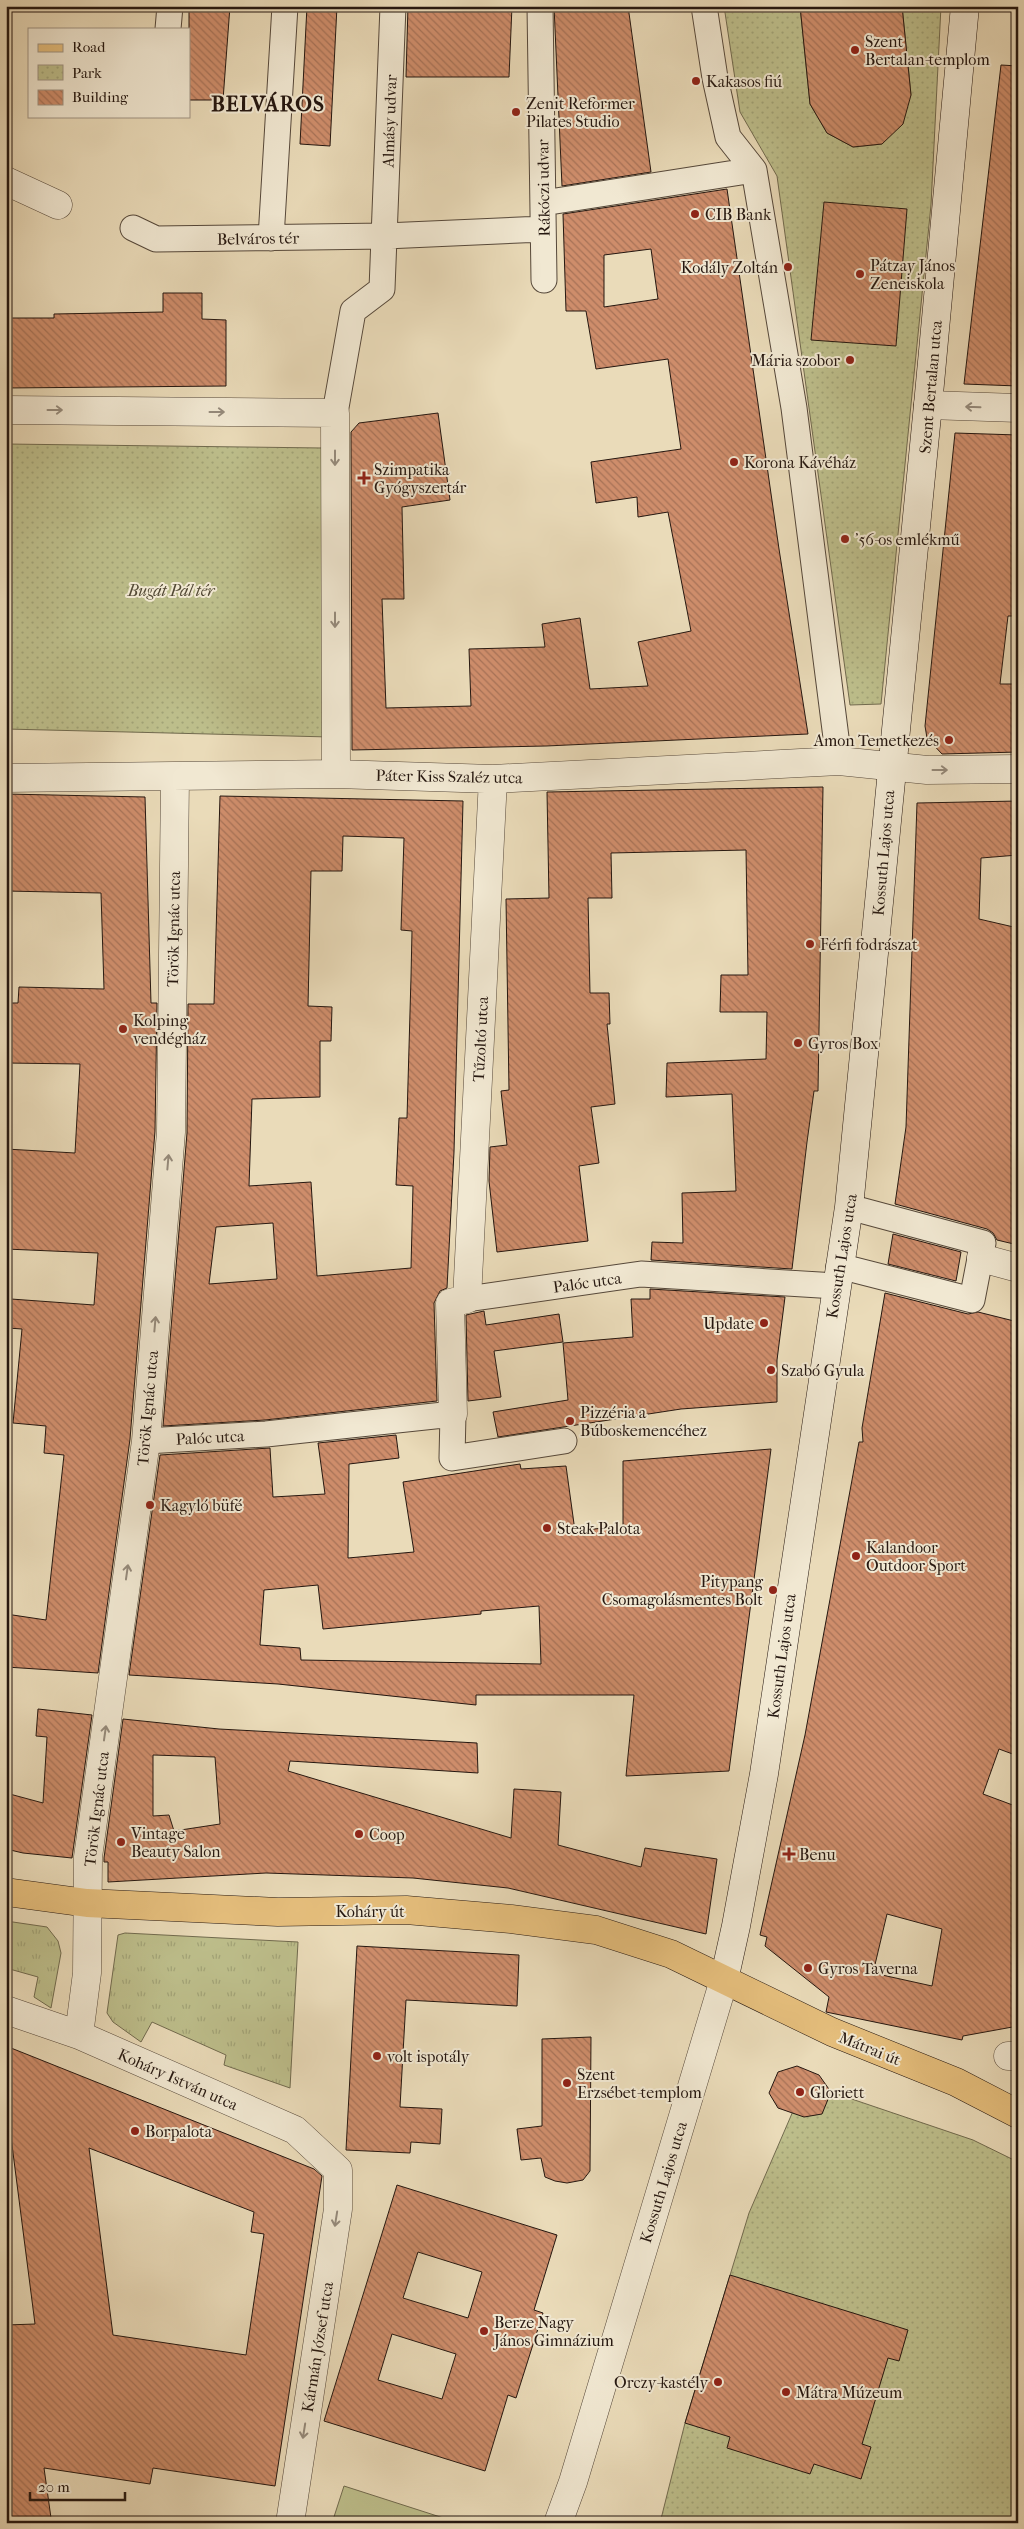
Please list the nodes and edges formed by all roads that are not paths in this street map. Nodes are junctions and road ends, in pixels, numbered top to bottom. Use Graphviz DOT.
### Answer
graph roads {
  1 [pos="170,6"];
  2 [pos="285,6"];
  3 [pos="393,6"];
  4 [pos="540,6"];
  5 [pos="704,6"];
  6 [pos="965,6"];
  7 [pos="168,28"];
  8 [pos="754,170"];
  9 [pos="6,181"];
  10 [pos="543,203"];
  11 [pos="58,205"];
  12 [pos="132,228"];
  13 [pos="543,229"];
  14 [pos="386,236"];
  15 [pos="271,238"];
  16 [pos="544,280"];
  17 [pos="928,405"];
  18 [pos="1018,408"];
  19 [pos="6,410"];
  20 [pos="335,413"];
  21 [pos="839,762"];
  22 [pos="891,767"];
  23 [pos="1018,769"];
  24 [pos="336,774"];
  25 [pos="175,777"];
  26 [pos="6,778"];
  27 [pos="493,780"];
  28 [pos="849,1208"];
  29 [pos="981,1258"];
  30 [pos="1018,1268"];
  31 [pos="838,1276"];
  32 [pos="468,1299"];
  33 [pos="453,1414"];
  34 [pos="564,1440"];
  35 [pos="146,1441"];
  36 [pos="6,1892"];
  37 [pos="87,1903"];
  38 [pos="724,1980"];
  39 [pos="6,2010"];
  40 [pos="79,2035"];
  41 [pos="1018,2114"];
  42 [pos="338,2170"];
  43 [pos="290,2523"];
  44 [pos="558,2523"];
  1 -- 7 [label="street"];
  2 -- 15 [label="street"];
  3 -- 14 [label="street, Almásy udvar"];
  4 -- 10 [label="street, Rákóczi udvar"];
  5 -- 8 [label="street"];
  6 -- 17 [label="street, Szent Bertalan utca"];
  8 -- 10 [label="street"];
  8 -- 21 [label="street"];
  9 -- 11 [label="street"];
  10 -- 13 [label="street, Rákóczi udvar"];
  12 -- 15 [label="street, Belváros tér"];
  13 -- 14 [label="street, Belváros tér"];
  13 -- 16 [label="street, Rákóczi udvar"];
  14 -- 15 [label="street, Belváros tér"];
  14 -- 20 [label="street"];
  18 -- 17 [label="street, one-way"];
  17 -- 22 [label="street, Szent Bertalan utca"];
  19 -- 20 [label="street, one-way"];
  20 -- 24 [label="street, one-way"];
  21 -- 22 [label="street, Páter Kiss Szaléz utca"];
  21 -- 27 [label="street, Páter Kiss Szaléz utca"];
  22 -- 23 [label="street, Páter Kiss Szaléz utca, one-way"];
  22 -- 28 [label="street, Kossuth Lajos utca"];
  24 -- 25 [label="street, Páter Kiss Szaléz utca"];
  24 -- 27 [label="street, Páter Kiss Szaléz utca"];
  25 -- 26 [label="street, Páter Kiss Szaléz utca"];
  35 -- 25 [label="street, Török Ignác utca, one-way"];
  27 -- 32 [label="street, Tűzoltó utca"];
  28 -- 29 [label="street"];
  28 -- 31 [label="street, Kossuth Lajos utca"];
  29 -- 30 [label="street"];
  29 -- 31 [label="street, Palóc utca"];
  31 -- 32 [label="street, Palóc utca"];
  31 -- 38 [label="street, Kossuth Lajos utca"];
  32 -- 33 [label="street, Palóc utca"];
  33 -- 34 [label="street, Palóc utca"];
  33 -- 35 [label="street, Palóc utca"];
  37 -- 35 [label="street, Török Ignác utca, one-way"];
  36 -- 37 [label="main road, Koháry út"];
  37 -- 38 [label="main road, Koháry út"];
  37 -- 40 [label="street, Török Ignác utca"];
  38 -- 41 [label="main road, Mátrai út"];
  38 -- 44 [label="street, Kossuth Lajos utca"];
  39 -- 40 [label="street, Koháry István utca"];
  40 -- 42 [label="street, Koháry István utca"];
  42 -- 43 [label="street, Kármán József utca, one-way"];
}
